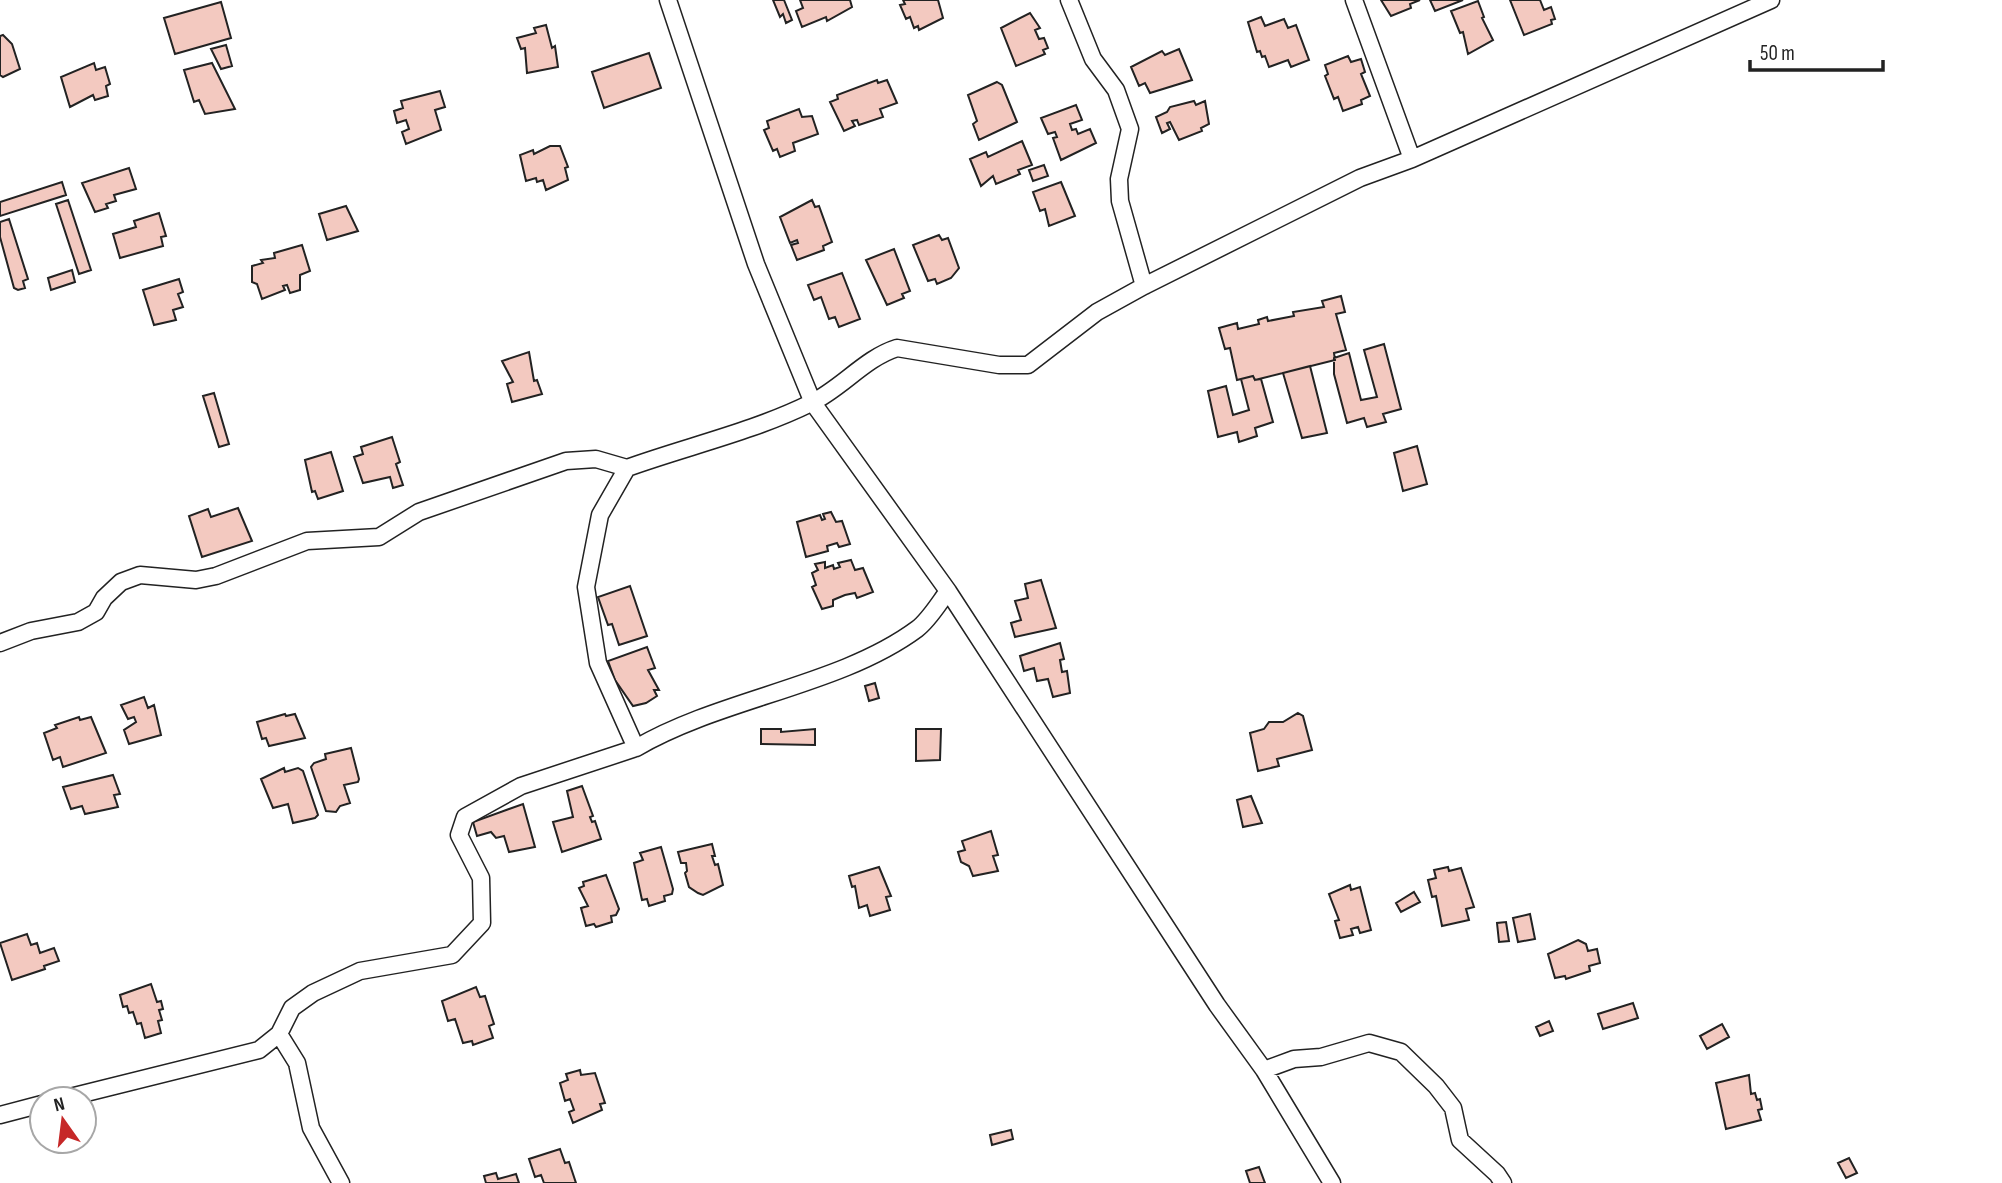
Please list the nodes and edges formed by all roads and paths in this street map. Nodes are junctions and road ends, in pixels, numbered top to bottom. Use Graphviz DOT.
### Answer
graph roads {
  1 [pos="668,0"];
  2 [pos="1069,0"];
  3 [pos="1354,0"];
  4 [pos="1771,0"];
  5 [pos="1412,159"];
  6 [pos="1144,286"];
  7 [pos="813,402"];
  8 [pos="626,468"];
  9 [pos="948,591"];
  10 [pos="0,643"];
  11 [pos="636,748"];
  12 [pos="279,1034"];
  13 [pos="1264,1070"];
  14 [pos="98,1090"];
  15 [pos="28,1108"];
  16 [pos="0,1115"];
  17 [pos="341,1183"];
  18 [pos="1332,1183"];
  19 [pos="1503,1183"];
  1 -- 7 [label="street"];
  2 -- 6 [label="street"];
  3 -- 5 [label="street"];
  4 -- 5 [label="street"];
  5 -- 6 [label="street"];
  6 -- 7 [label="street"];
  7 -- 8 [label="street"];
  7 -- 9 [label="street"];
  8 -- 10 [label="street"];
  8 -- 11 [label="street"];
  9 -- 11 [label="street"];
  9 -- 13 [label="street"];
  11 -- 12 [label="street"];
  12 -- 14 [label="street"];
  12 -- 17 [label="street"];
  13 -- 18 [label="street"];
  13 -- 19 [label="street"];
  15 -- 16 [label="street"];
}
